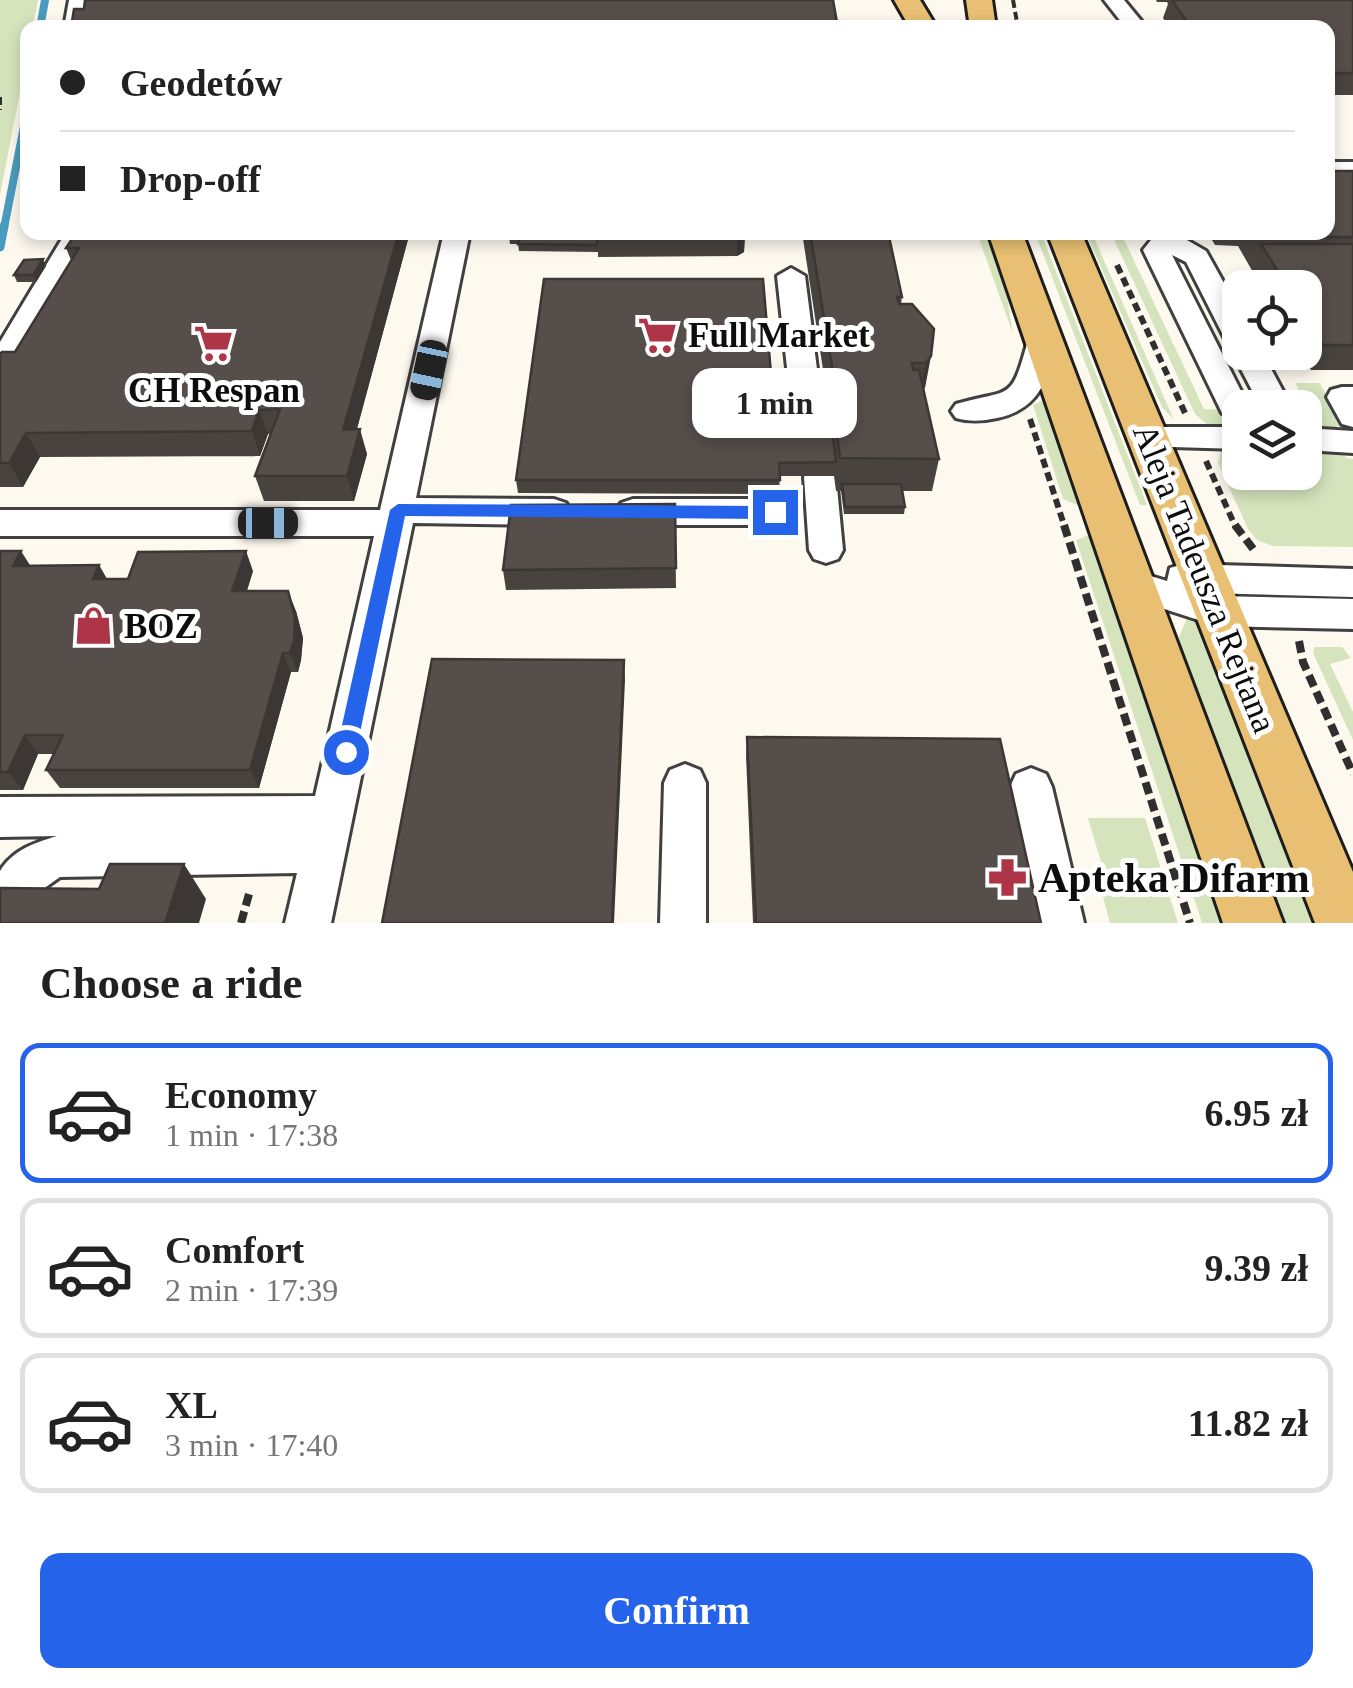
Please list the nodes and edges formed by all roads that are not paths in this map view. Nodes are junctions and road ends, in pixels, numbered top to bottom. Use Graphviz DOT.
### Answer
graph roads {
  1 [pos="1114,0"];
  2 [pos="1130,20"];
  3 [pos="74,240"];
  4 [pos="455,240"];
  5 [pos="1009,240"];
  6 [pos="1067,240"];
  7 [pos="1161,240"];
  8 [pos="1168,240"];
  9 [pos="791,276"];
  10 [pos="1222,305"];
  11 [pos="1043,340"];
  12 [pos="0,368"];
  13 [pos="1225,390"];
  14 [pos="1353,397"];
  15 [pos="967,411"];
  16 [pos="1353,416"];
  17 [pos="815,433"];
  18 [pos="1149,438"];
  19 [pos="1222,438"];
  20 [pos="1322,440"];
  21 [pos="1353,442"];
  22 [pos="820,477"];
  23 [pos="775,512"];
  24 [pos="397,517"];
  25 [pos="0,523"];
  26 [pos="826,550"];
  27 [pos="1353,582"];
  28 [pos="1131,584"];
  29 [pos="1209,594"];
  30 [pos="1353,614"];
  31 [pos="685,783"];
  32 [pos="1031,788"];
  33 [pos="0,817"];
  34 [pos="328,833"];
  35 [pos="1,923"];
  36 [pos="308,923"];
  37 [pos="683,923"];
  38 [pos="1062,923"];
  39 [pos="1252,923"];
  40 [pos="1346,923"];
  1 -- 2 [label="street"];
  3 -- 12 [label="street"];
  4 -- 24 [label="street"];
  5 -- 11 [label="main road, Aleja Tadeusza Rejtana"];
  6 -- 18 [label="main road, Aleja Tadeusza Rejtana"];
  7 -- 13 [label="street"];
  8 -- 10 [label="street"];
  9 -- 17 [label="street"];
  11 -- 15 [label="street"];
  11 -- 28 [label="main road, Aleja Tadeusza Rejtana"];
  14 -- 16 [label="street"];
  18 -- 19 [label="street"];
  18 -- 29 [label="main road, Aleja Tadeusza Rejtana"];
  20 -- 21 [label="street"];
  22 -- 26 [label="street"];
  23 -- 24 [label="street"];
  24 -- 25 [label="street"];
  24 -- 34 [label="street"];
  27 -- 29 [label="street"];
  28 -- 29 [label="street"];
  28 -- 39 [label="main road, Aleja Tadeusza Rejtana"];
  29 -- 30 [label="street"];
  29 -- 40 [label="main road, Aleja Tadeusza Rejtana"];
  31 -- 37 [label="street"];
  32 -- 38 [label="street"];
  33 -- 34 [label="street"];
  34 -- 35 [label="street"];
  34 -- 36 [label="street"];
}
